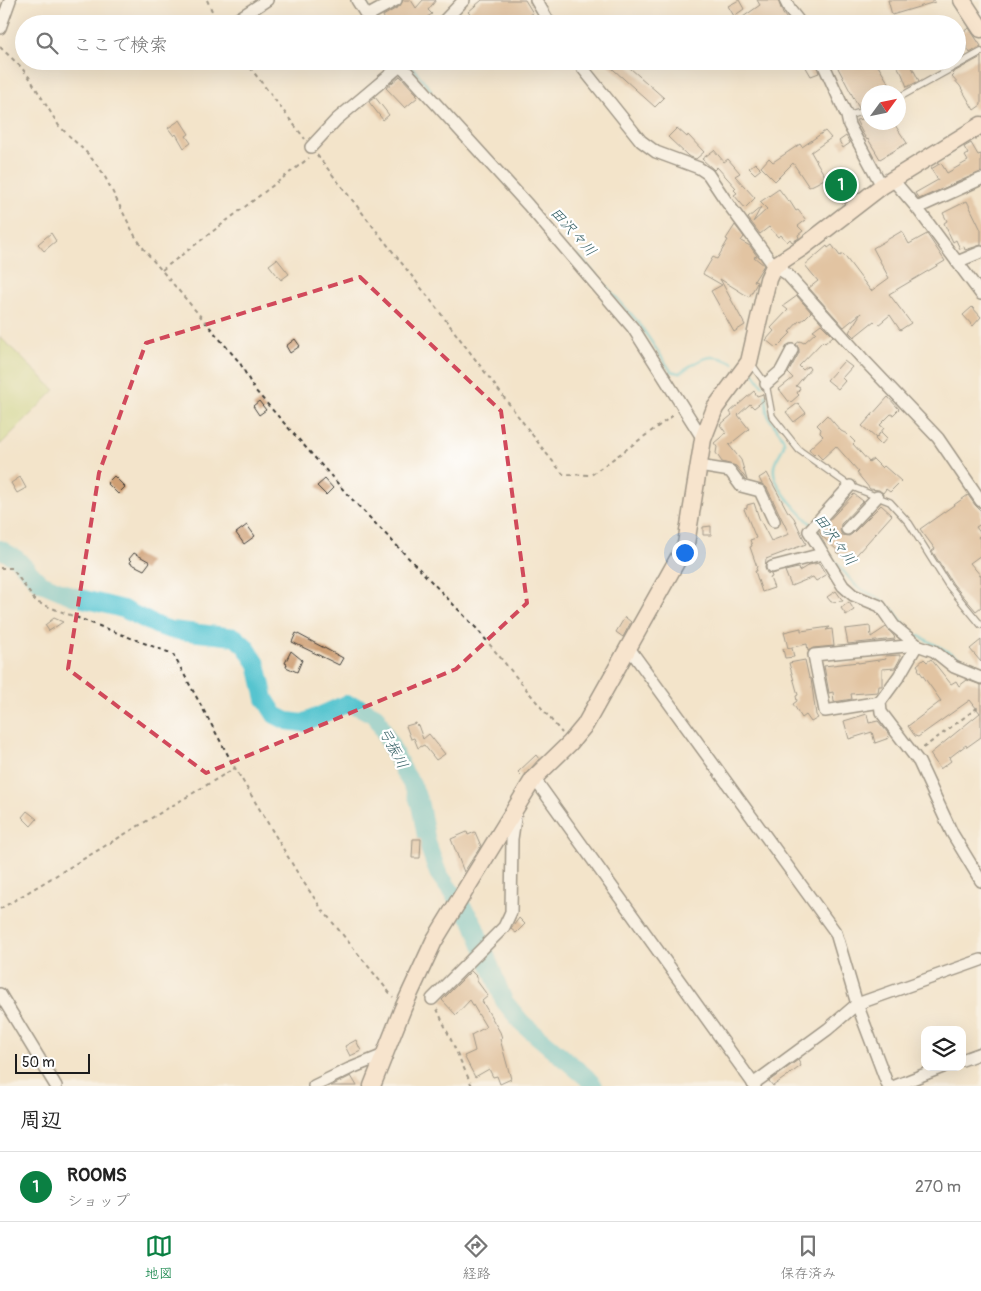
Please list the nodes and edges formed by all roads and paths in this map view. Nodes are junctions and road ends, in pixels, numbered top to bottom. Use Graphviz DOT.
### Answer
graph roads {
  1 [pos="10,0"];
  2 [pos="208,0"];
  3 [pos="267,0"];
  4 [pos="357,0"];
  5 [pos="396,0"];
  6 [pos="464,0"];
  7 [pos="536,0"];
  8 [pos="785,0"];
  9 [pos="962,0"];
  10 [pos="214,15"];
  11 [pos="244,15"];
  12 [pos="370,15"];
  13 [pos="373,15"];
  14 [pos="450,15"];
  15 [pos="545,15"];
  16 [pos="794,15"];
  17 [pos="0,28"];
  18 [pos="981,29"];
  19 [pos="0,46"];
  20 [pos="981,52"];
  21 [pos="966,60"];
  22 [pos="15,62"];
  23 [pos="23,70"];
  24 [pos="252,70"];
  25 [pos="394,70"];
  26 [pos="406,70"];
  27 [pos="584,70"];
  28 [pos="826,70"];
  29 [pos="949,70"];
  30 [pos="906,94"];
  31 [pos="861,112"];
  32 [pos="847,116"];
  33 [pos="981,125"];
  34 [pos="311,147"];
  35 [pos="981,180"];
  36 [pos="887,183"];
  37 [pos="917,208"];
  38 [pos="981,252"];
  39 [pos="957,262"];
  40 [pos="774,266"];
  41 [pos="162,270"];
  42 [pos="981,294"];
  43 [pos="792,350"];
  44 [pos="750,362"];
  45 [pos="766,384"];
  46 [pos="684,408"];
  47 [pos="703,439"];
  48 [pos="699,466"];
  49 [pos="850,486"];
  50 [pos="877,497"];
  51 [pos="981,501"];
  52 [pos="774,521"];
  53 [pos="847,529"];
  54 [pos="822,554"];
  55 [pos="772,567"];
  56 [pos="0,568"];
  57 [pos="981,625"];
  58 [pos="917,645"];
  59 [pos="629,648"];
  60 [pos="981,678"];
  61 [pos="880,702"];
  62 [pos="981,705"];
  63 [pos="570,743"];
  64 [pos="913,754"];
  65 [pos="235,768"];
  66 [pos="534,778"];
  67 [pos="517,804"];
  68 [pos="981,881"];
  69 [pos="0,909"];
  70 [pos="981,960"];
  71 [pos="0,994"];
  72 [pos="432,998"];
  73 [pos="857,1004"];
  74 [pos="403,1008"];
  75 [pos="386,1054"];
  76 [pos="981,1054"];
  77 [pos="966,1059"];
  78 [pos="933,1071"];
  79 [pos="754,1085"];
  80 [pos="56,1086"];
  81 [pos="314,1086"];
  82 [pos="372,1086"];
  83 [pos="472,1086"];
  84 [pos="888,1086"];
  85 [pos="895,1086"];
  1 -- 17 [label="street"];
  2 -- 10 [label="path"];
  3 -- 11 [label="street"];
  4 -- 12 [label="street"];
  5 -- 13 [label="street"];
  6 -- 14 [label="street"];
  7 -- 15 [label="street"];
  8 -- 16 [label="street"];
  9 -- 18 [label="street"];
  19 -- 22 [label="path"];
  20 -- 21 [label="lane"];
  23 -- 41 [label="path"];
  24 -- 34 [label="path"];
  25 -- 34 [label="street"];
  26 -- 46 [label="street"];
  27 -- 40 [label="street"];
  28 -- 32 [label="street"];
  29 -- 30 [label="lane"];
  31 -- 32 [label="lane"];
  32 -- 36 [label="street"];
  33 -- 36 [label="street"];
  35 -- 37 [label="street"];
  36 -- 37 [label="street"];
  36 -- 40 [label="street"];
  37 -- 39 [label="street"];
  38 -- 39 [label="street"];
  39 -- 42 [label="street"];
  40 -- 44 [label="street"];
  40 -- 51 [label="street"];
  41 -- 46 [label="path"];
  41 -- 63 [label="path"];
  43 -- 45 [label="street"];
  44 -- 45 [label="lane"];
  44 -- 47 [label="street"];
  45 -- 49 [label="lane"];
  46 -- 47 [label="street"];
  47 -- 48 [label="street"];
  48 -- 52 [label="street"];
  48 -- 59 [label="street"];
  49 -- 50 [label="lane"];
  49 -- 54 [label="street"];
  50 -- 53 [label="street"];
  50 -- 57 [label="lane"];
  54 -- 55 [label="street"];
  54 -- 58 [label="street"];
  56 -- 65 [label="path"];
  58 -- 60 [label="street"];
  58 -- 61 [label="street"];
  58 -- 61 [label="street"];
  59 -- 63 [label="street"];
  59 -- 73 [label="street"];
  61 -- 64 [label="street"];
  62 -- 64 [label="path"];
  63 -- 66 [label="street"];
  64 -- 68 [label="street"];
  65 -- 69 [label="path"];
  65 -- 74 [label="path"];
  66 -- 67 [label="street"];
  66 -- 79 [label="street"];
  67 -- 72 [label="street"];
  67 -- 74 [label="street"];
  70 -- 73 [label="street"];
  71 -- 80 [label="street"];
  72 -- 83 [label="path"];
  73 -- 79 [label="street"];
  73 -- 84 [label="street"];
  74 -- 75 [label="street"];
  75 -- 81 [label="street"];
  75 -- 82 [label="street"];
  76 -- 77 [label="street"];
  78 -- 85 [label="street"];
}
